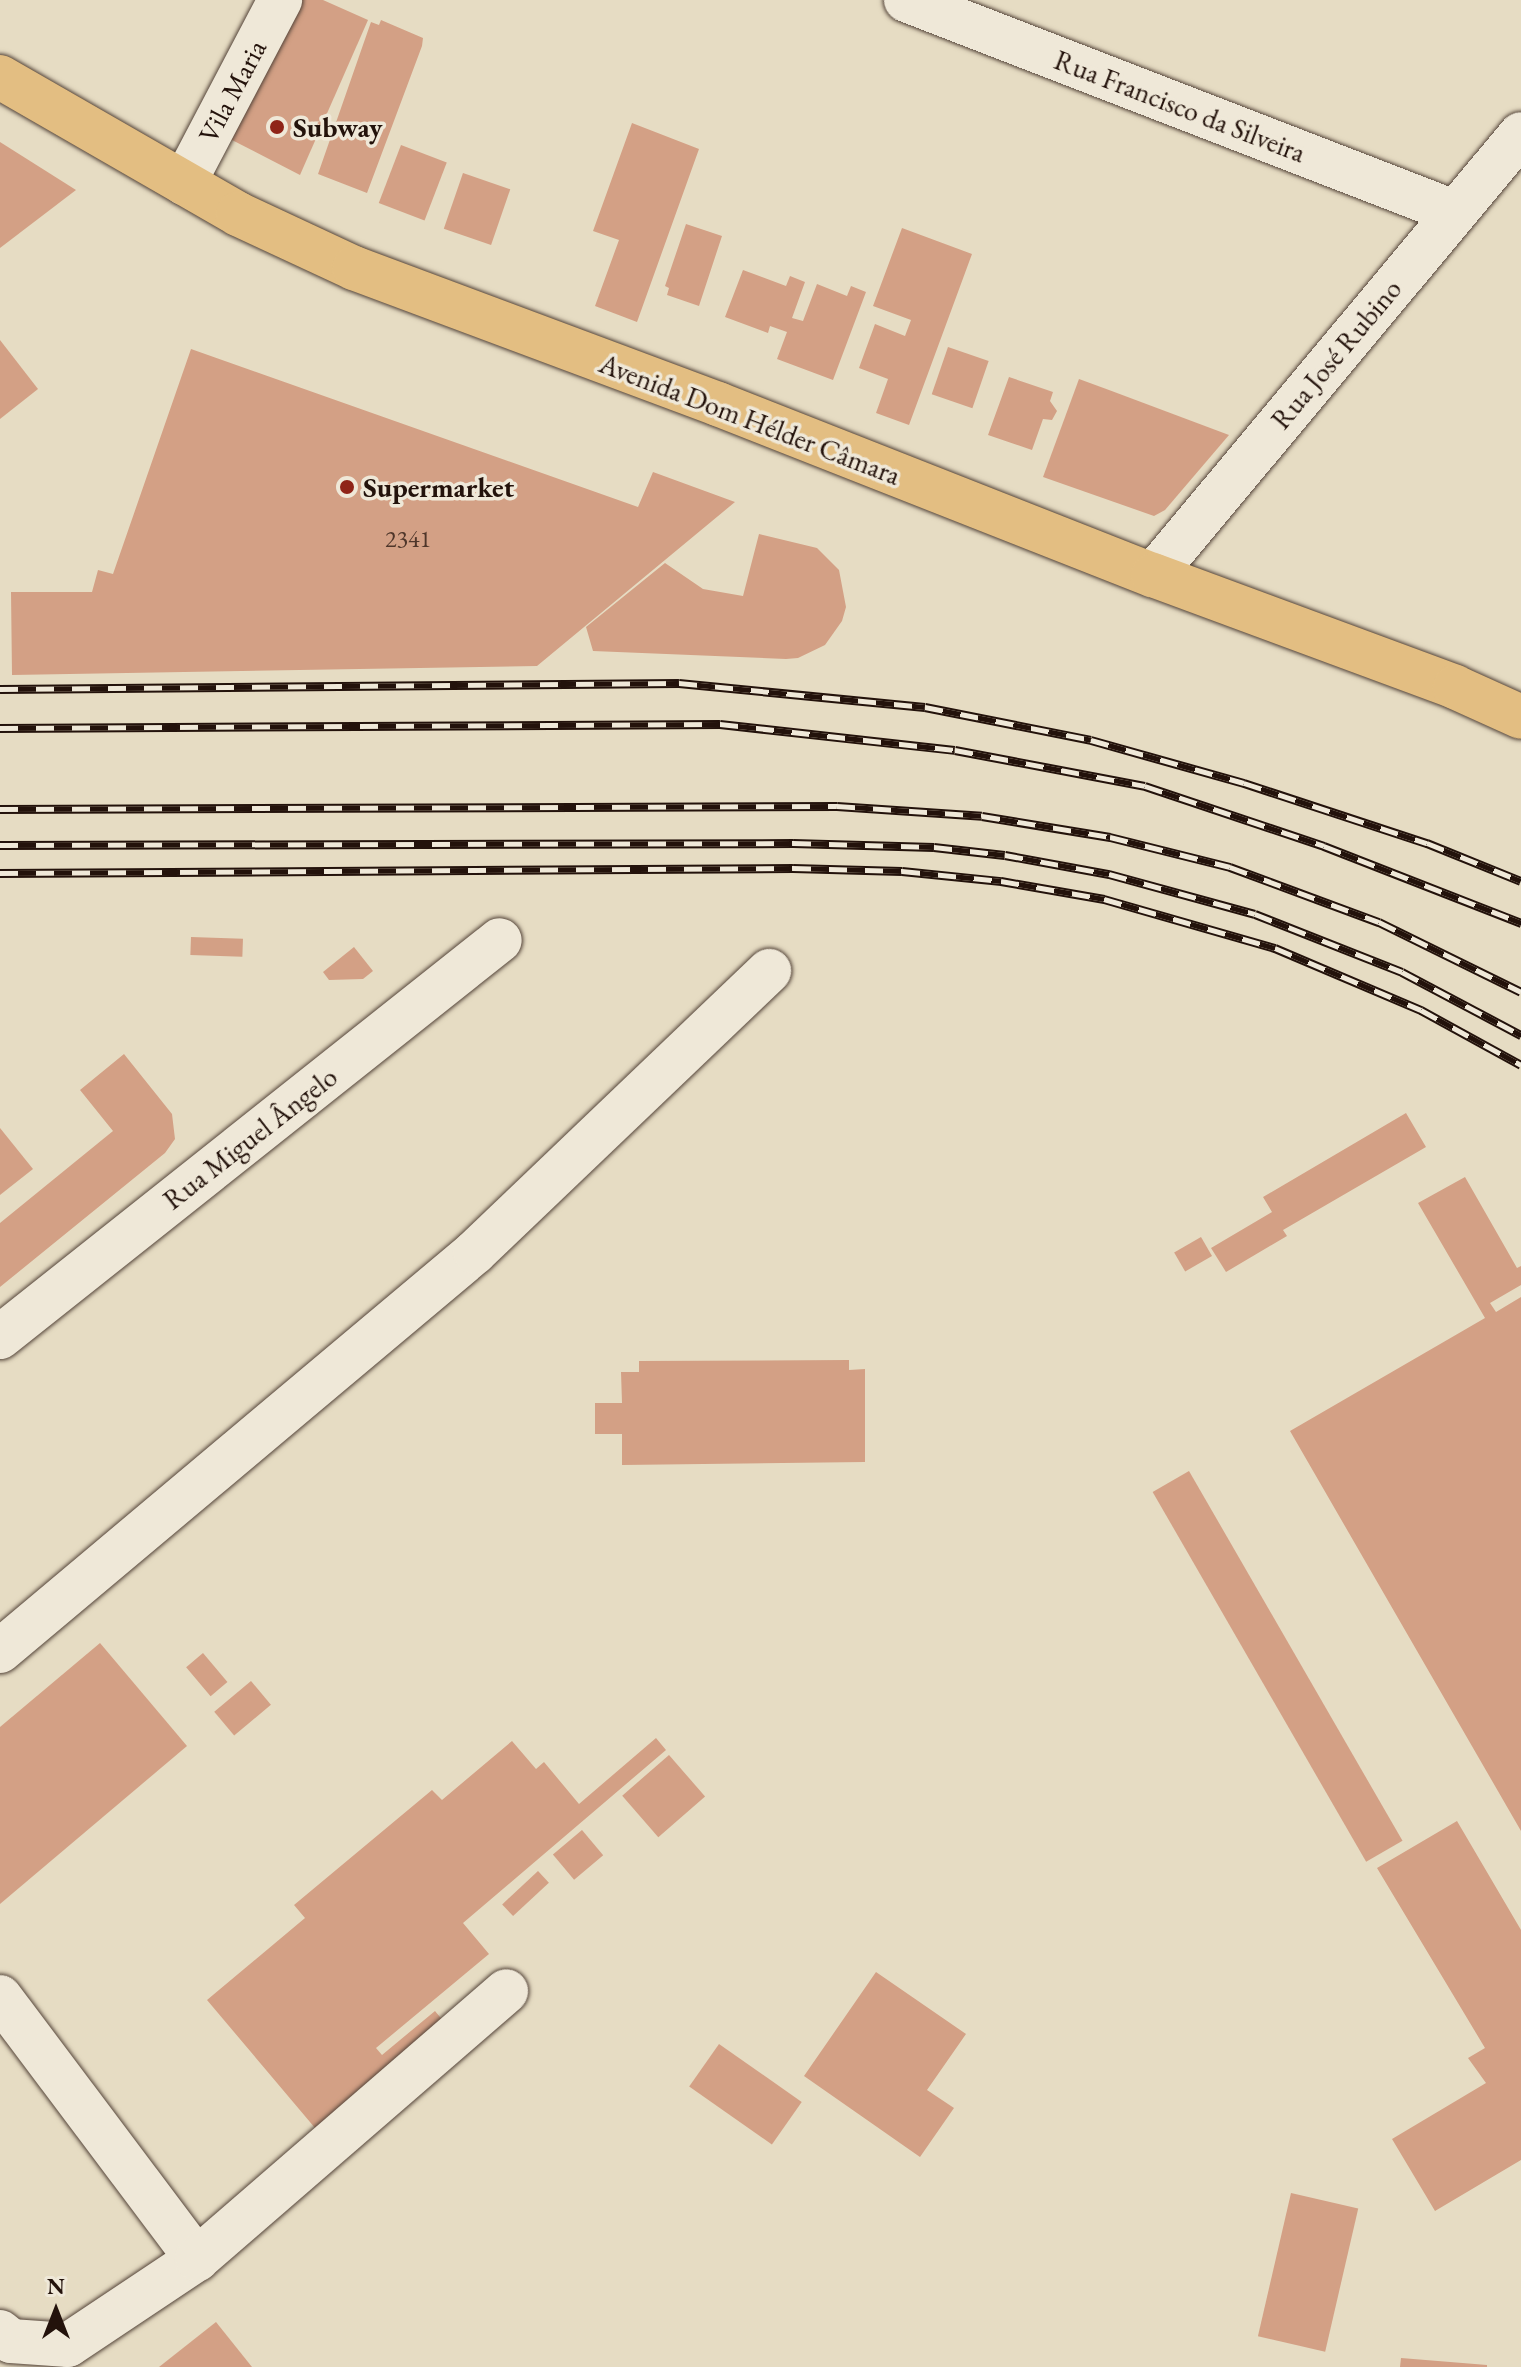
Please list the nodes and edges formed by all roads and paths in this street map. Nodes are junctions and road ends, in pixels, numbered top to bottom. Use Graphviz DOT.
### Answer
graph roads {
  1 [pos="280,0"];
  2 [pos="906,0"];
  3 [pos="0,77"];
  4 [pos="1521,134"];
  5 [pos="184,183"];
  6 [pos="1454,212"];
  7 [pos="1153,575"];
  8 [pos="1521,717"];
  9 [pos="500,940"];
  10 [pos="769,971"];
  11 [pos="0,1337"];
  12 [pos="0,1651"];
  13 [pos="506,1991"];
  14 [pos="0,1997"];
  15 [pos="197,2259"];
  16 [pos="0,2332"];
  1 -- 5 [label="street, Vila Maria"];
  2 -- 6 [label="street, Rua Francisco da Silveira"];
  3 -- 5 [label="main road, Avenida Dom Hélder Câmara"];
  4 -- 6 [label="street, Rua José Rubino"];
  5 -- 7 [label="main road, Avenida Dom Hélder Câmara"];
  6 -- 7 [label="street, Rua José Rubino"];
  7 -- 8 [label="main road, Avenida Dom Hélder Câmara"];
  9 -- 11 [label="street, Rua Miguel Ângelo"];
  10 -- 12 [label="street"];
  13 -- 15 [label="street"];
  14 -- 15 [label="street"];
  15 -- 16 [label="street"];
}
